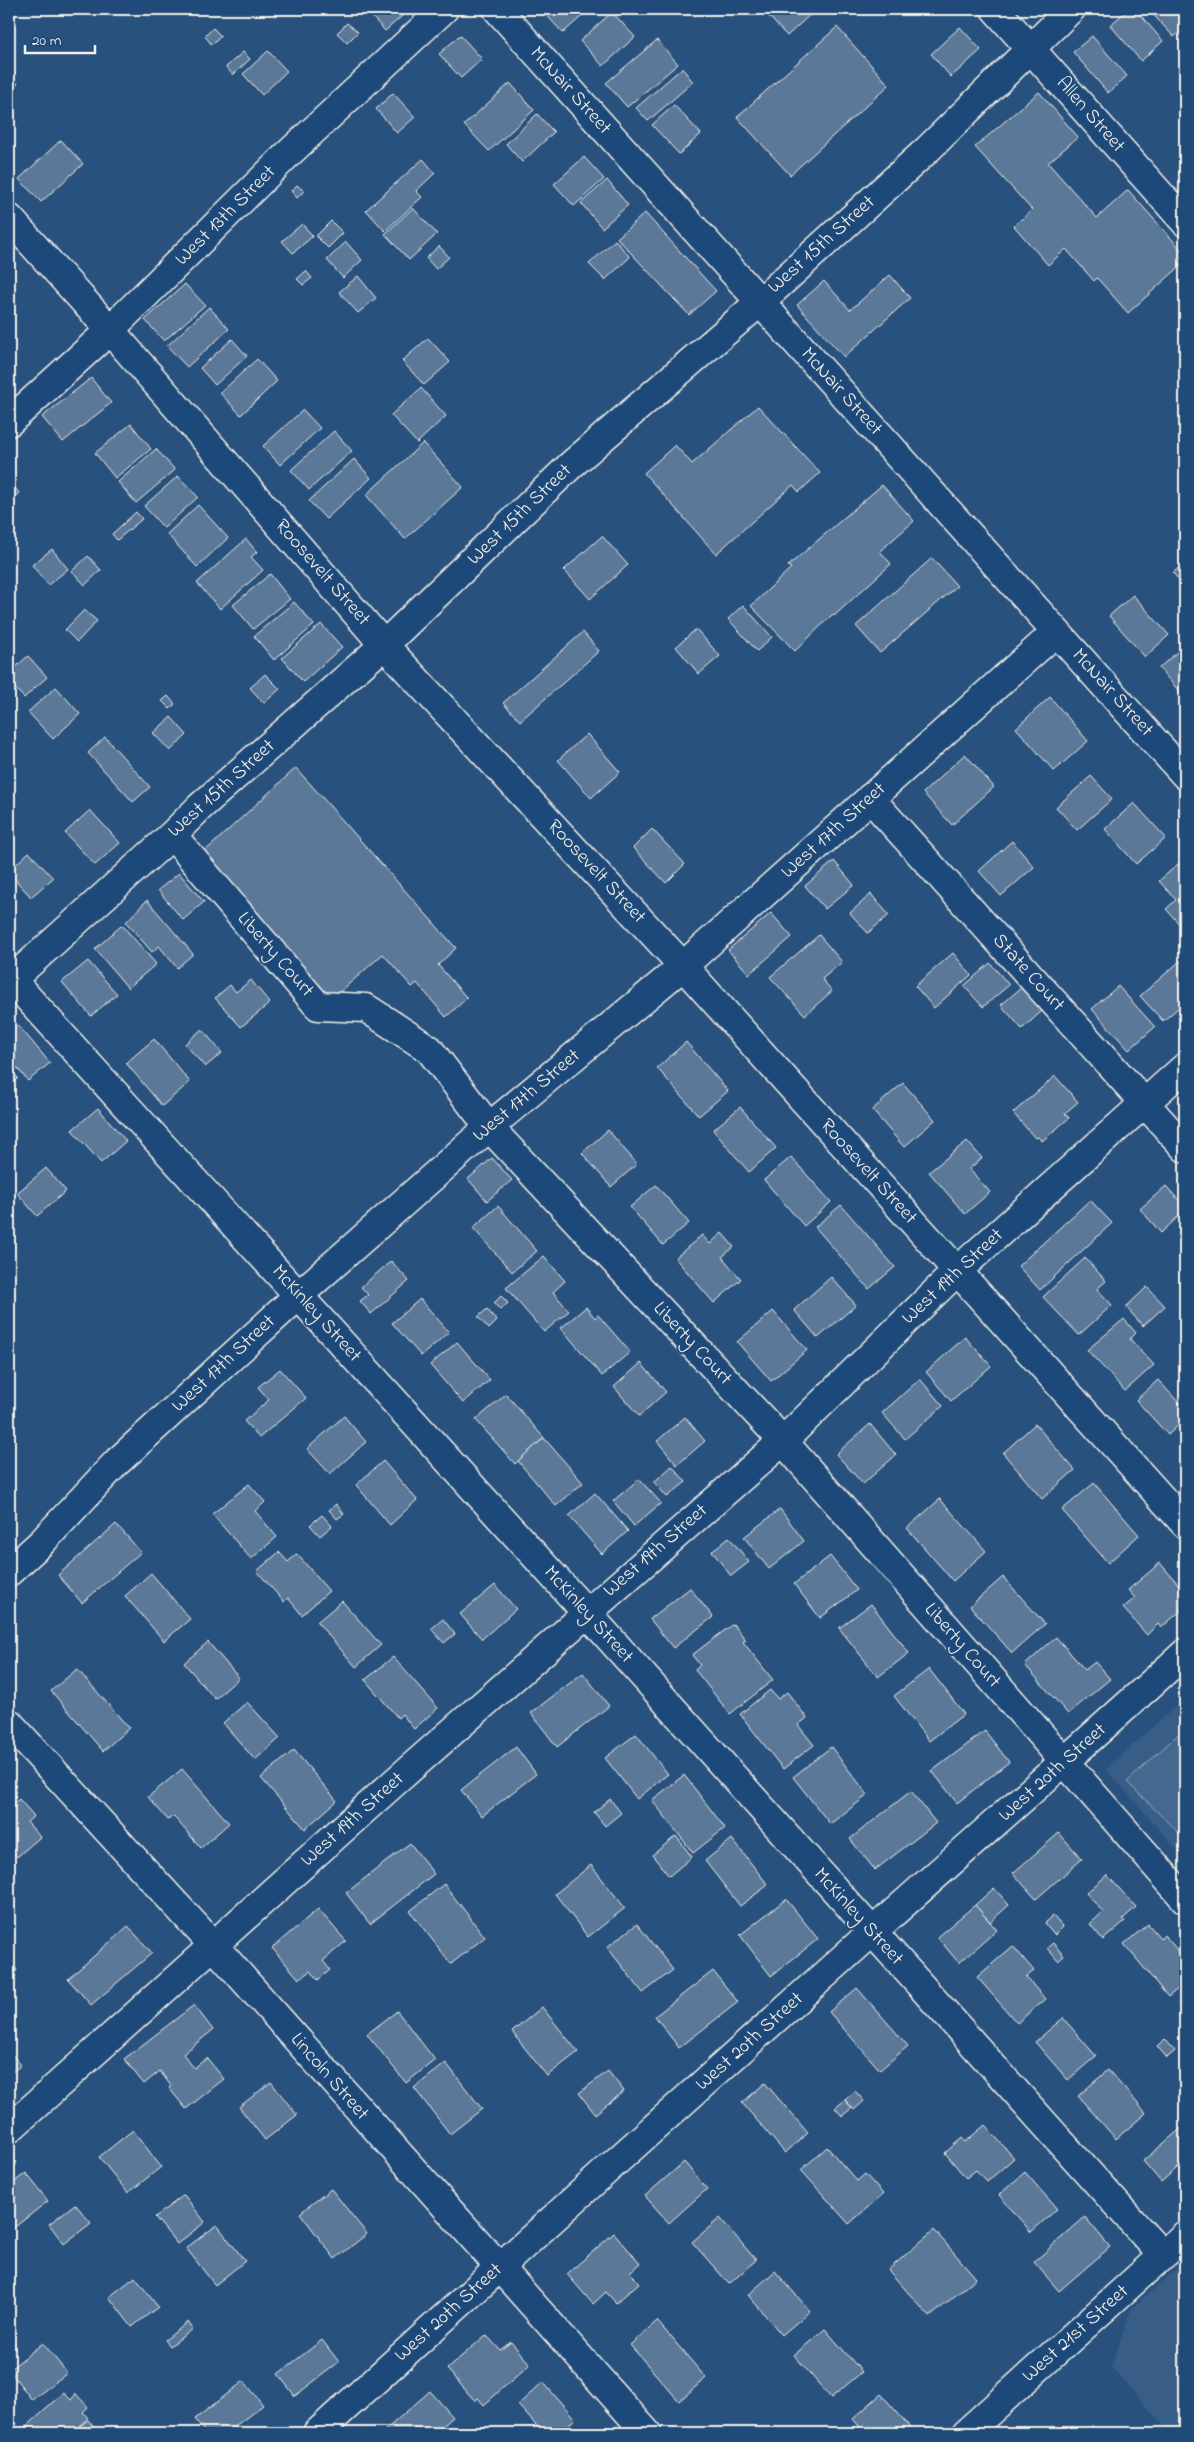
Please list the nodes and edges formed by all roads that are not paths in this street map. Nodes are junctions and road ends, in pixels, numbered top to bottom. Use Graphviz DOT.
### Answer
graph roads {
  1 [pos="444,9"];
  2 [pos="497,9"];
  3 [pos="978,9"];
  4 [pos="1071,9"];
  5 [pos="1001,15"];
  6 [pos="1030,47"];
  7 [pos="9,218"];
  8 [pos="1185,222"];
  9 [pos="760,302"];
  10 [pos="110,330"];
  11 [pos="9,422"];
  12 [pos="1056,632"];
  13 [pos="384,645"];
  14 [pos="1185,775"];
  15 [pos="870,798"];
  16 [pos="172,835"];
  17 [pos="683,966"];
  18 [pos="10,980"];
  19 [pos="1185,1067"];
  20 [pos="1145,1103"];
  21 [pos="489,1127"];
  22 [pos="1185,1148"];
  23 [pos="957,1271"];
  24 [pos="299,1295"];
  25 [pos="783,1441"];
  26 [pos="1185,1524"];
  27 [pos="9,1572"];
  28 [pos="586,1612"];
  29 [pos="1185,1653"];
  30 [pos="9,1723"];
  31 [pos="1065,1763"];
  32 [pos="1185,1899"];
  33 [pos="872,1933"];
  34 [pos="214,1946"];
  35 [pos="9,2130"];
  36 [pos="1185,2235"];
  37 [pos="1163,2256"];
  38 [pos="498,2268"];
  39 [pos="317,2433"];
  40 [pos="647,2433"];
  41 [pos="966,2433"];
  1 -- 10 [label="street, West 13th Street"];
  2 -- 9 [label="street, McNair Street"];
  3 -- 5 [label="street"];
  4 -- 6 [label="street, West 15th Street"];
  5 -- 6 [label="street, Allen Street"];
  6 -- 8 [label="street, Allen Street"];
  6 -- 9 [label="street, West 15th Street"];
  7 -- 10 [label="street, Roosevelt Street"];
  9 -- 12 [label="street, McNair Street"];
  9 -- 13 [label="street, West 15th Street"];
  10 -- 11 [label="street, West 13th Street"];
  10 -- 13 [label="street, Roosevelt Street"];
  12 -- 14 [label="street, McNair Street"];
  12 -- 15 [label="street, West 17th Street"];
  13 -- 16 [label="street, West 15th Street"];
  13 -- 17 [label="street, Roosevelt Street"];
  15 -- 17 [label="street, West 17th Street"];
  15 -- 20 [label="street, State Court"];
  16 -- 18 [label="street, West 15th Street"];
  16 -- 21 [label="street, Liberty Court"];
  17 -- 21 [label="street, West 17th Street"];
  17 -- 23 [label="street, Roosevelt Street"];
  18 -- 24 [label="street, McKinley Street"];
  19 -- 20 [label="street, West 19th Street"];
  20 -- 22 [label="street, State Court"];
  20 -- 23 [label="street, West 19th Street"];
  21 -- 24 [label="street, West 17th Street"];
  21 -- 25 [label="street, Liberty Court"];
  23 -- 25 [label="street, West 19th Street"];
  23 -- 26 [label="street, Roosevelt Street"];
  24 -- 27 [label="street, West 17th Street"];
  24 -- 28 [label="street, McKinley Street"];
  25 -- 28 [label="street, West 19th Street"];
  25 -- 31 [label="street, Liberty Court"];
  28 -- 33 [label="street, McKinley Street"];
  28 -- 34 [label="street, West 19th Street"];
  29 -- 31 [label="street, West 20th Street"];
  30 -- 34 [label="street, Lincoln Street"];
  31 -- 32 [label="street, Liberty Court"];
  31 -- 33 [label="street, West 20th Street"];
  33 -- 37 [label="street, McKinley Street"];
  33 -- 38 [label="street, West 20th Street"];
  34 -- 35 [label="street, West 19th Street"];
  34 -- 38 [label="street, Lincoln Street"];
  36 -- 37 [label="street, West 21st Street"];
  37 -- 41 [label="street, West 21st Street"];
  38 -- 39 [label="street, West 20th Street"];
  38 -- 40 [label="street, Lincoln Street"];
}
